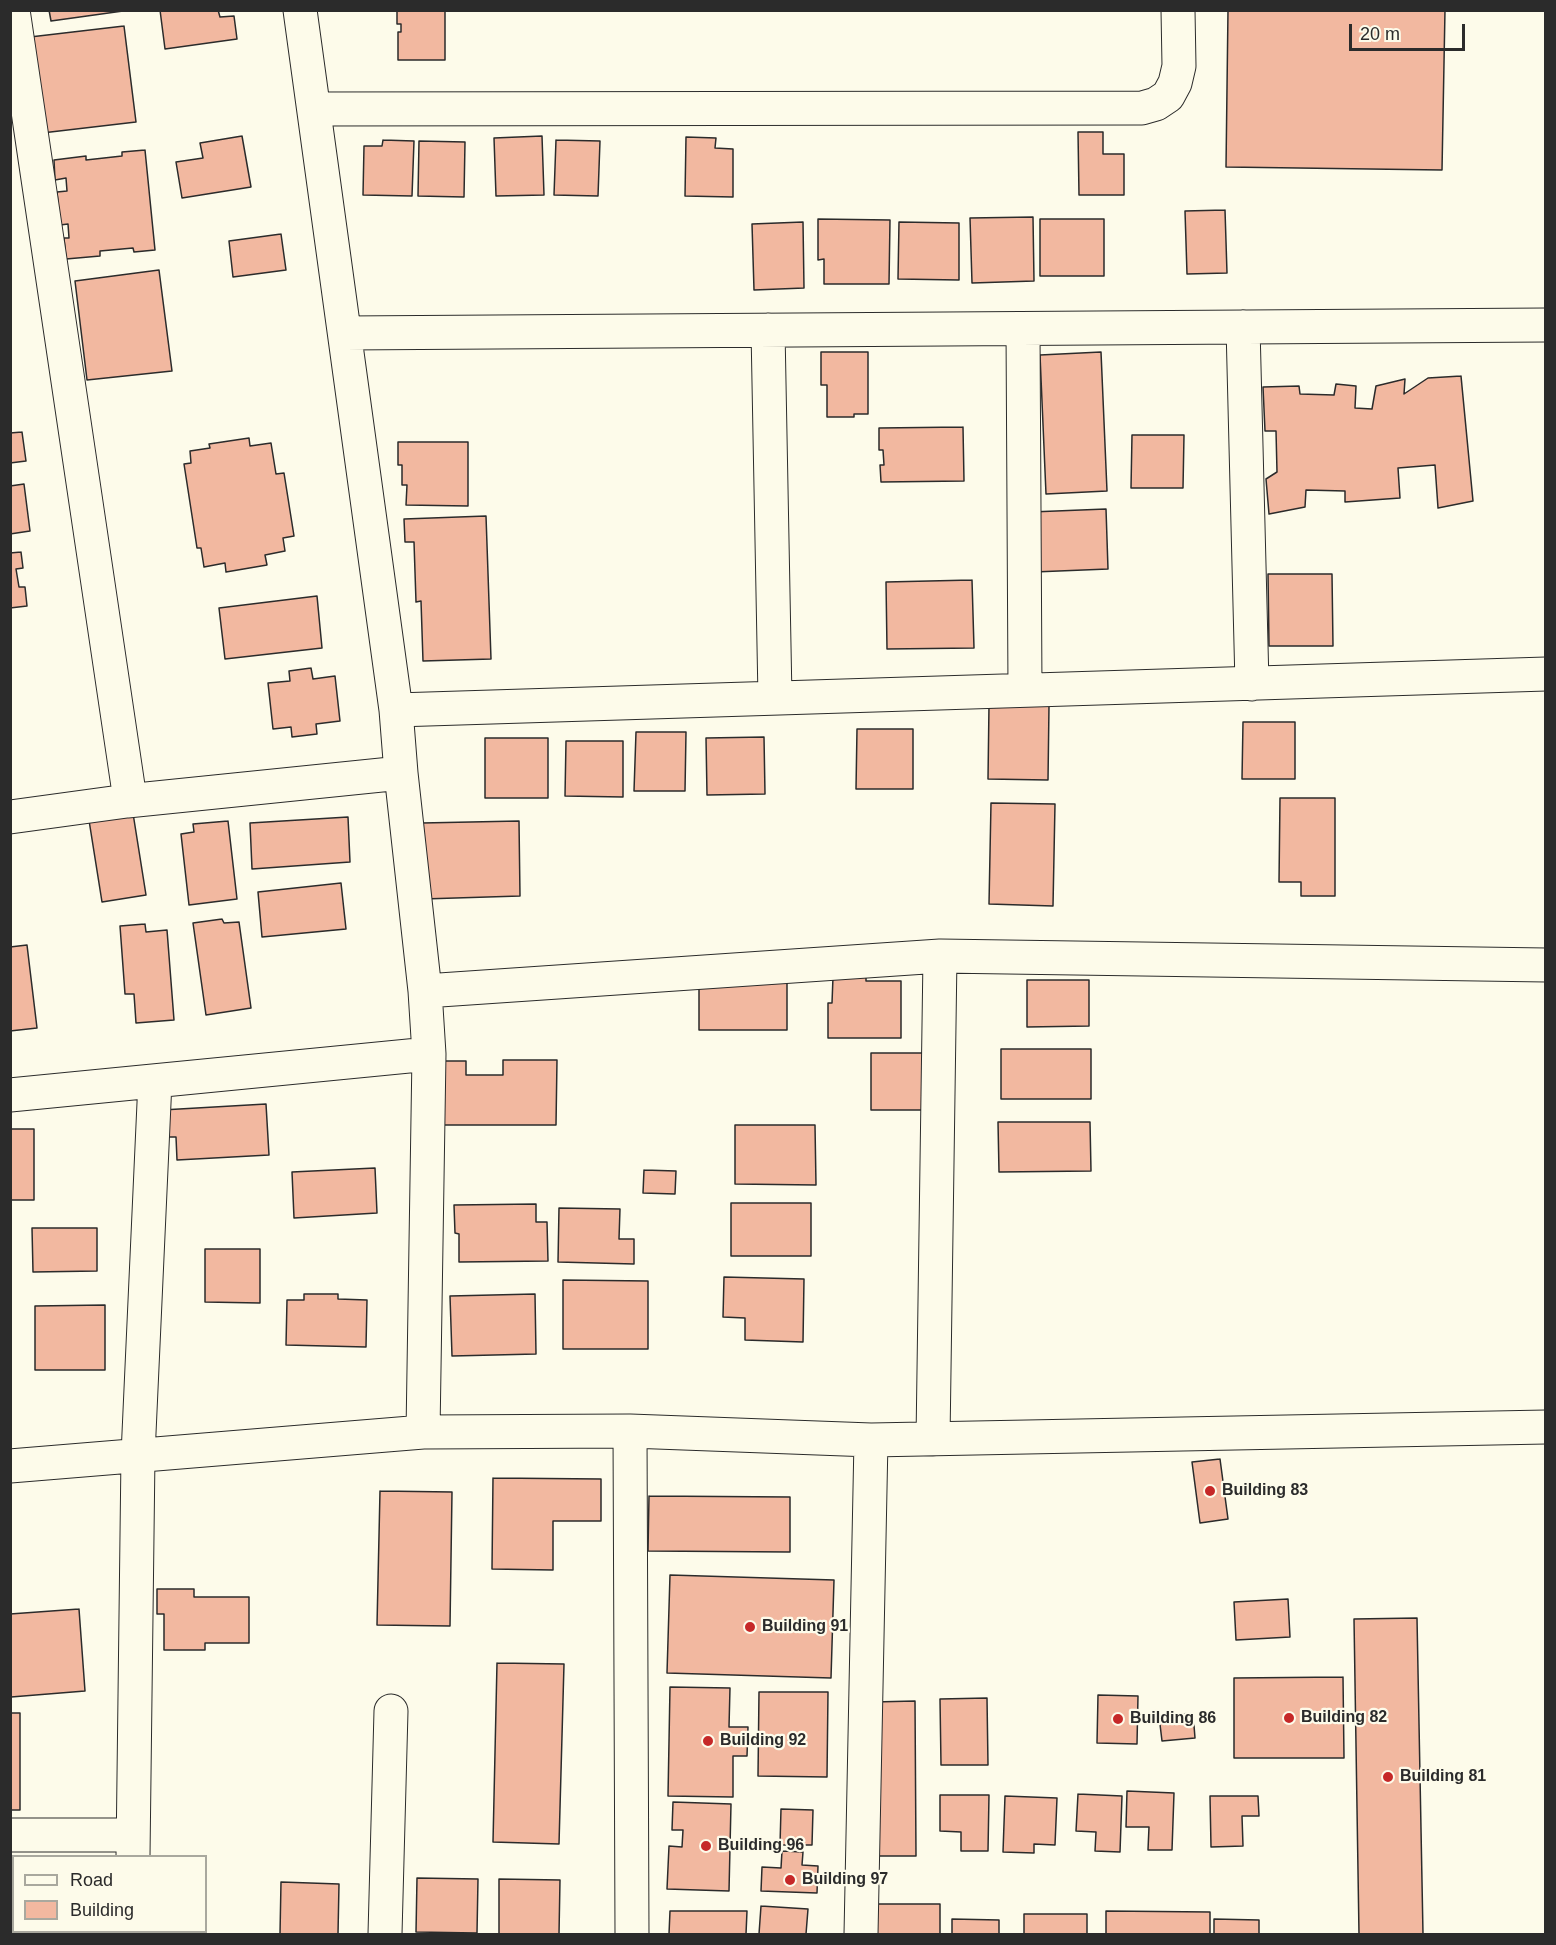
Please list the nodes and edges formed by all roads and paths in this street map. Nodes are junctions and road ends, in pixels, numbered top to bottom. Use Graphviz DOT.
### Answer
graph roads {
  1 [pos="13,10"];
  2 [pos="300,10"];
  3 [pos="1178,10"];
  4 [pos="314,109"];
  5 [pos="1545,325"];
  6 [pos="1243,327"];
  7 [pos="1023,329"];
  8 [pos="768,330"];
  9 [pos="345,333"];
  10 [pos="1545,674"];
  11 [pos="1252,684"];
  12 [pos="1025,690"];
  13 [pos="775,699"];
  14 [pos="396,710"];
  15 [pos="401,773"];
  16 [pos="127,801"];
  17 [pos="10,817"];
  18 [pos="940,956"];
  19 [pos="1545,965"];
  20 [pos="425,991"];
  21 [pos="429,1054"];
  22 [pos="155,1081"];
  23 [pos="10,1095"];
  24 [pos="1545,1427"];
  25 [pos="630,1431"];
  26 [pos="423,1432"];
  27 [pos="933,1439"];
  28 [pos="870,1440"];
  29 [pos="138,1455"];
  30 [pos="10,1466"];
  31 [pos="391,1711"];
  32 [pos="10,1835"];
  33 [pos="133,1846"];
  34 [pos="385,1935"];
  35 [pos="632,1935"];
  36 [pos="861,1935"];
  1 -- 16 [label="street"];
  2 -- 4 [label="street"];
  3 -- 4 [label="street"];
  4 -- 9 [label="street"];
  5 -- 6 [label="street"];
  6 -- 7 [label="street"];
  6 -- 11 [label="street"];
  7 -- 8 [label="street"];
  7 -- 12 [label="street"];
  8 -- 9 [label="street"];
  8 -- 13 [label="street"];
  9 -- 14 [label="street"];
  10 -- 11 [label="street"];
  11 -- 12 [label="street"];
  12 -- 13 [label="street"];
  13 -- 14 [label="street"];
  14 -- 15 [label="street"];
  15 -- 16 [label="street"];
  15 -- 20 [label="street"];
  16 -- 17 [label="street"];
  18 -- 19 [label="street"];
  18 -- 20 [label="street"];
  18 -- 27 [label="street"];
  20 -- 21 [label="street"];
  21 -- 22 [label="street"];
  21 -- 26 [label="street"];
  22 -- 23 [label="street"];
  22 -- 29 [label="street"];
  24 -- 27 [label="street"];
  25 -- 26 [label="street"];
  25 -- 28 [label="street"];
  25 -- 35 [label="street"];
  26 -- 29 [label="street"];
  27 -- 28 [label="street"];
  28 -- 36 [label="street"];
  29 -- 30 [label="street"];
  29 -- 33 [label="street"];
  31 -- 34 [label="street"];
  32 -- 33 [label="street"];
}
